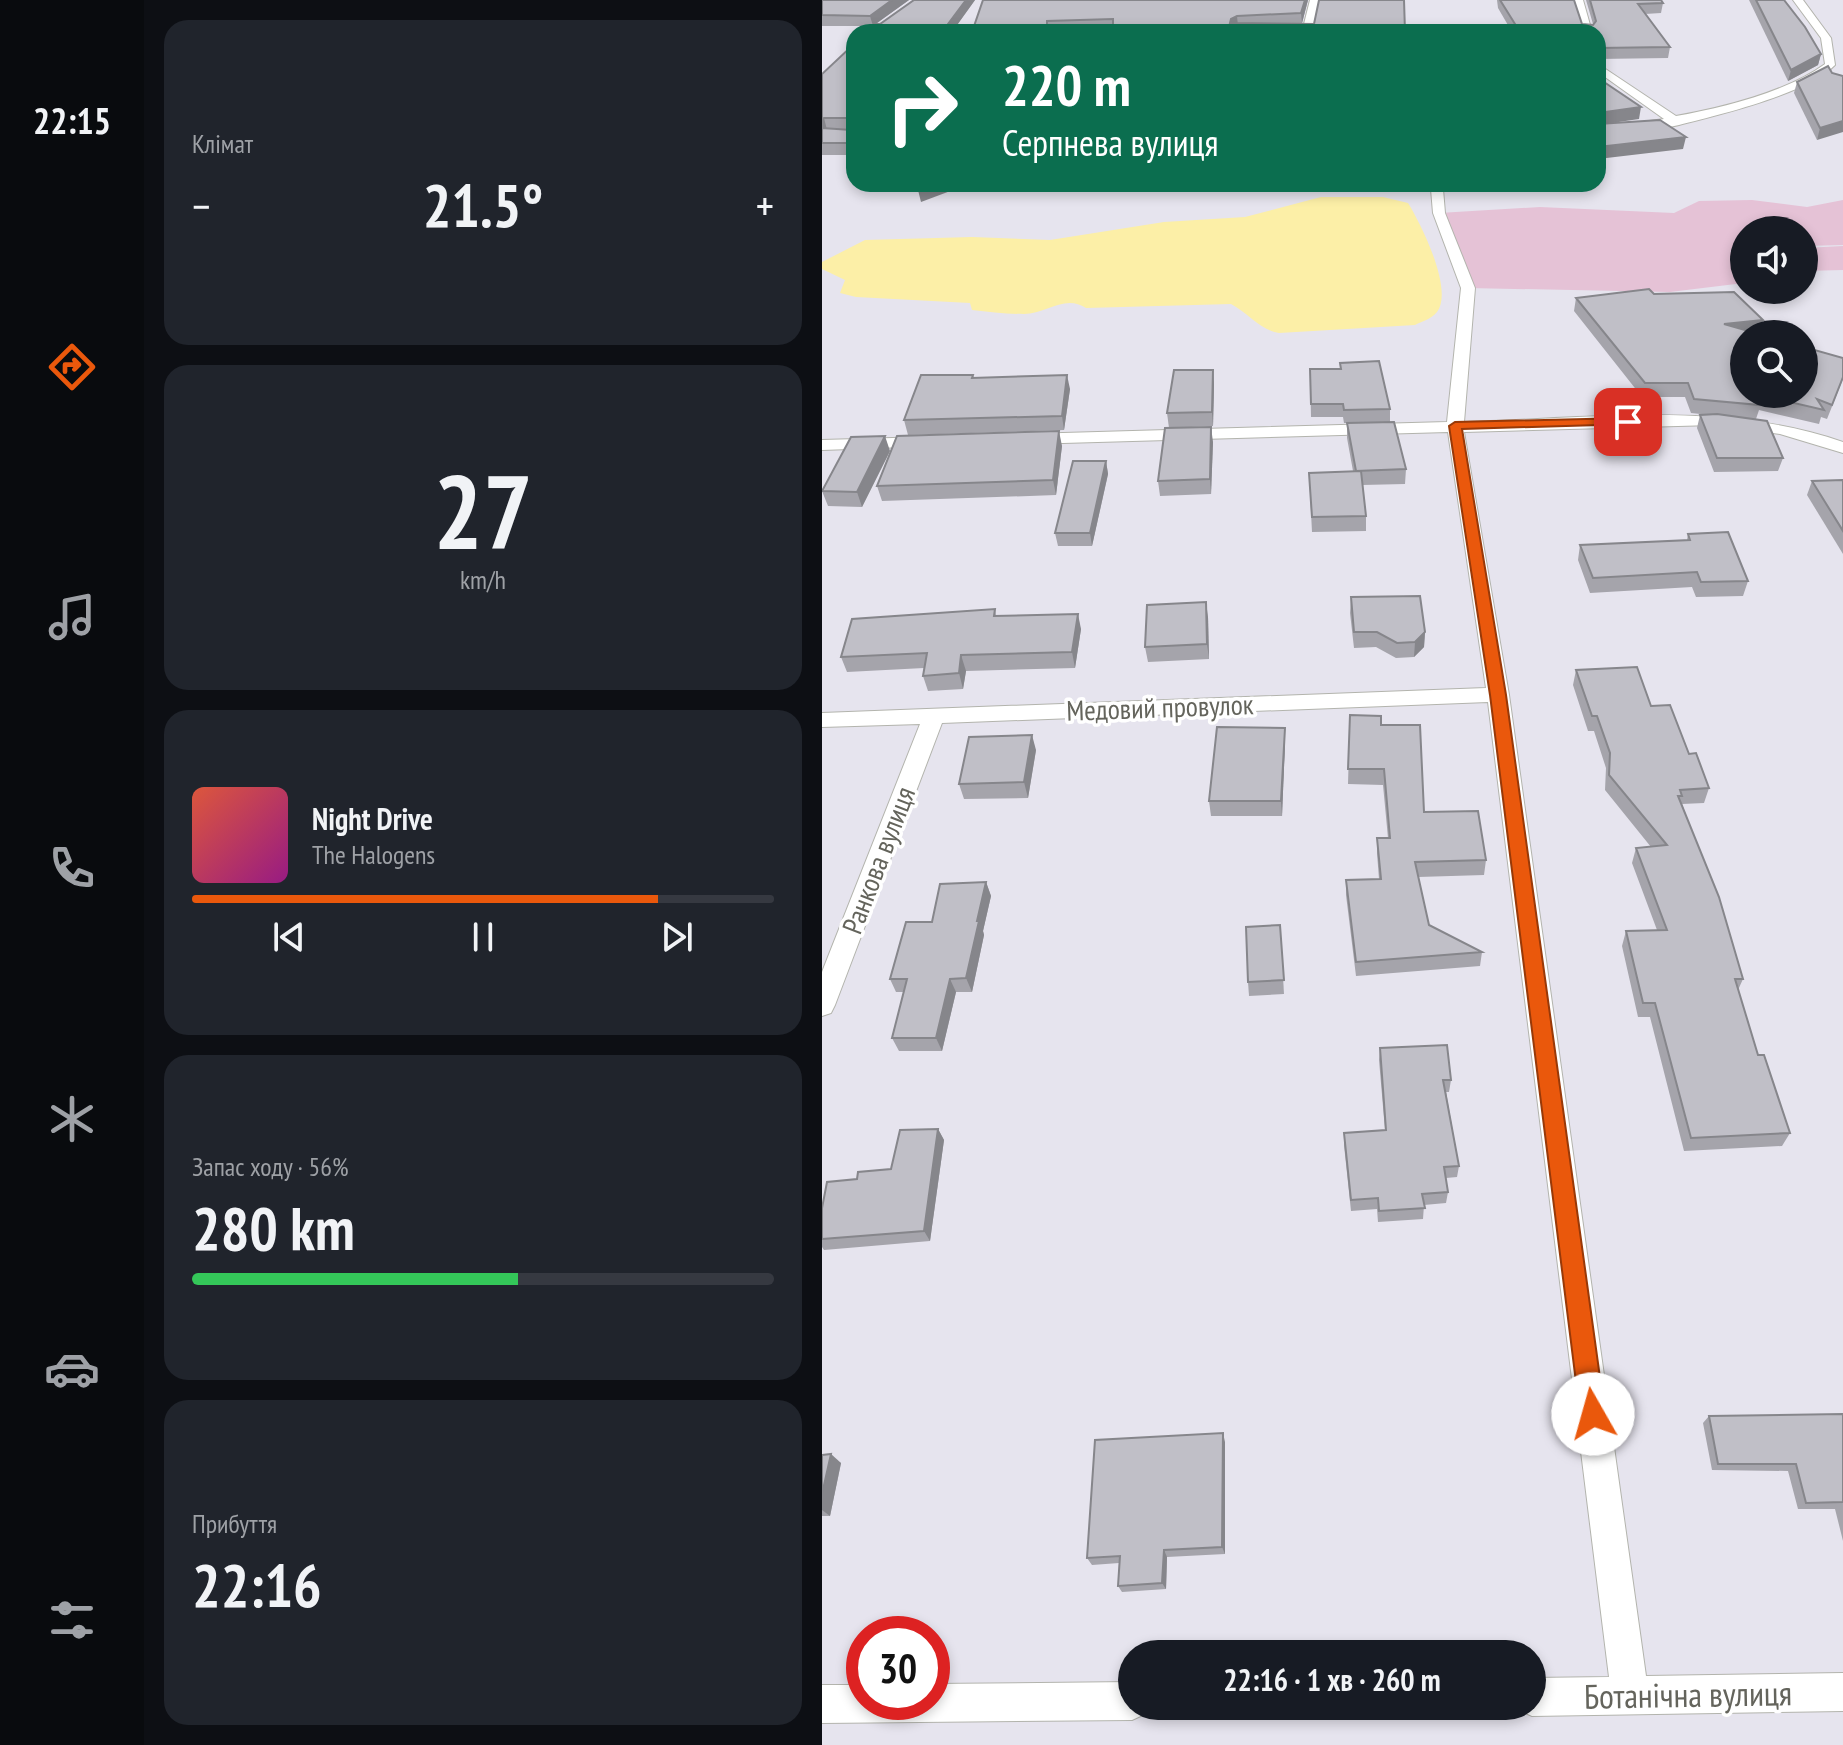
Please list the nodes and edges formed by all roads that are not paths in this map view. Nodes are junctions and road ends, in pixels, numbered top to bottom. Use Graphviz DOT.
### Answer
graph roads {
  1 [pos="1315,0"];
  2 [pos="1578,0"];
  3 [pos="1798,0"];
  4 [pos="1309,24"];
  5 [pos="1585,24"];
  6 [pos="1606,73"];
  7 [pos="1676,122"];
  8 [pos="1606,130"];
  9 [pos="1437,192"];
  10 [pos="1455,426"];
  11 [pos="1012,439"];
  12 [pos="949,441"];
  13 [pos="822,445"];
  14 [pos="1843,448"];
  15 [pos="1498,695"];
  16 [pos="934,715"];
  17 [pos="822,720"];
  18 [pos="822,1005"];
  19 [pos="1843,1692"];
  20 [pos="1630,1696"];
  21 [pos="1546,1697"];
  22 [pos="1118,1701"];
  23 [pos="822,1704"];
  1 -- 4 [label="street"];
  2 -- 5 [label="street"];
  3 -- 7 [label="street"];
  6 -- 7 [label="street"];
  7 -- 8 [label="street"];
  9 -- 10 [label="street"];
  10 -- 11 [label="street"];
  10 -- 14 [label="street"];
  10 -- 15 [label="street"];
  12 -- 13 [label="street"];
  15 -- 16 [label="street, Медовий провулок"];
  15 -- 20 [label="street"];
  16 -- 17 [label="street, Медовий провулок"];
  16 -- 18 [label="street, Ранкова вулиця"];
  19 -- 20 [label="street, Ботанічна вулиця"];
  20 -- 21 [label="street, Ботанічна вулиця"];
  22 -- 23 [label="street"];
}
